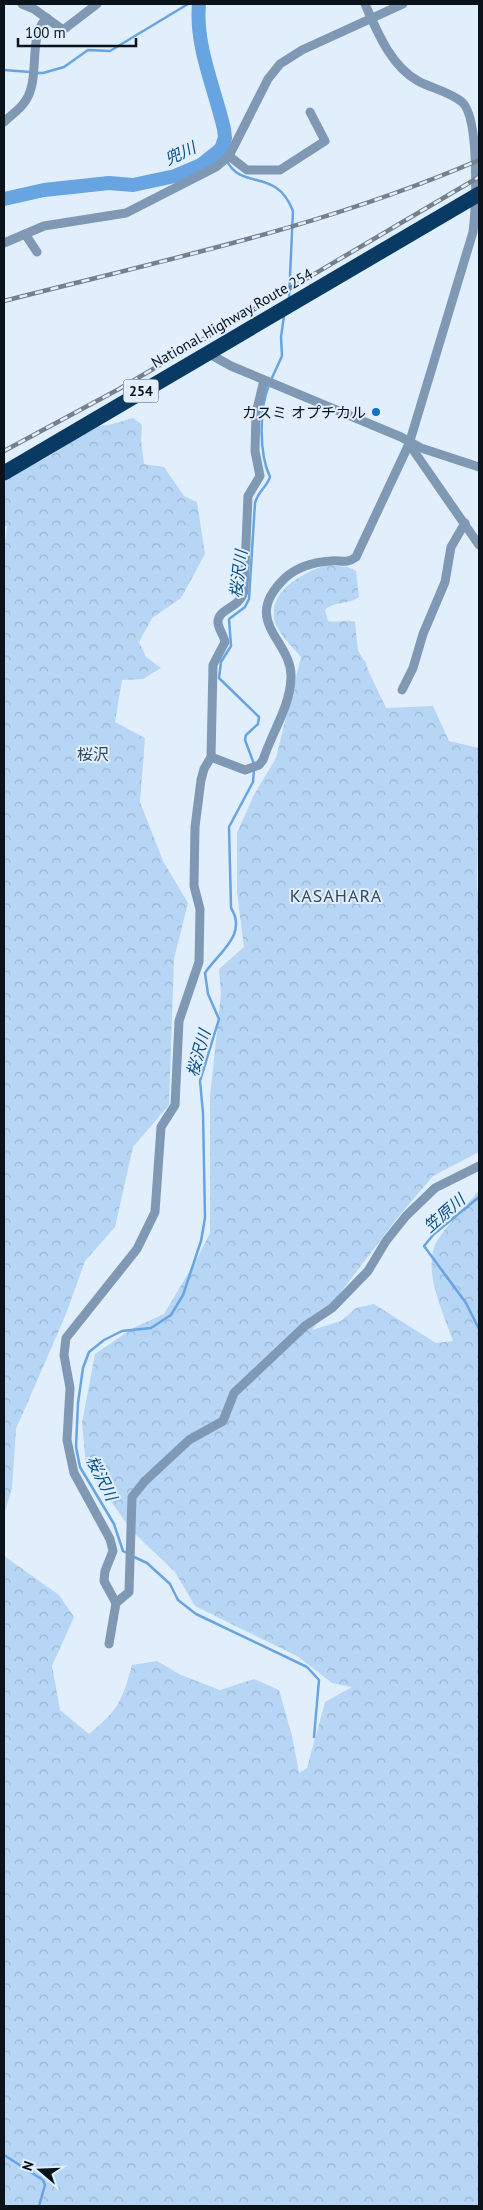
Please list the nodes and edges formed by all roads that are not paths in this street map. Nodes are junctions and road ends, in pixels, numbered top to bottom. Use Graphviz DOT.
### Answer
graph roads {
  1 [pos="22,4"];
  2 [pos="97,4"];
  3 [pos="364,4"];
  4 [pos="403,4"];
  5 [pos="47,18"];
  6 [pos="371,19"];
  7 [pos="310,112"];
  8 [pos="4,122"];
  9 [pos="226,158"];
  10 [pos="478,195"];
  11 [pos="24,234"];
  12 [pos="4,243"];
  13 [pos="37,252"];
  14 [pos="206,352"];
  15 [pos="268,381"];
  16 [pos="409,442"];
  17 [pos="479,467"];
  18 [pos="4,474"];
  19 [pos="465,523"];
  20 [pos="479,546"];
  21 [pos="402,690"];
  22 [pos="211,757"];
  23 [pos="479,1166"];
  24 [pos="116,1603"];
  25 [pos="109,1644"];
  1 -- 5 [label="street"];
  2 -- 5 [label="street"];
  3 -- 6 [label="street"];
  4 -- 6 [label="street"];
  5 -- 8 [label="street"];
  6 -- 9 [label="street"];
  6 -- 10 [label="street"];
  7 -- 9 [label="street"];
  9 -- 11 [label="street"];
  10 -- 14 [label="highway, National Highway Route 254 / 254"];
  10 -- 16 [label="street"];
  11 -- 12 [label="street"];
  11 -- 13 [label="street"];
  14 -- 15 [label="street"];
  14 -- 18 [label="highway, National Highway Route 254 / 254"];
  15 -- 16 [label="street"];
  15 -- 22 [label="street"];
  16 -- 17 [label="street"];
  16 -- 19 [label="street"];
  16 -- 22 [label="street"];
  19 -- 20 [label="street"];
  19 -- 21 [label="street"];
  22 -- 24 [label="street"];
  23 -- 24 [label="street"];
  24 -- 25 [label="street"];
}
